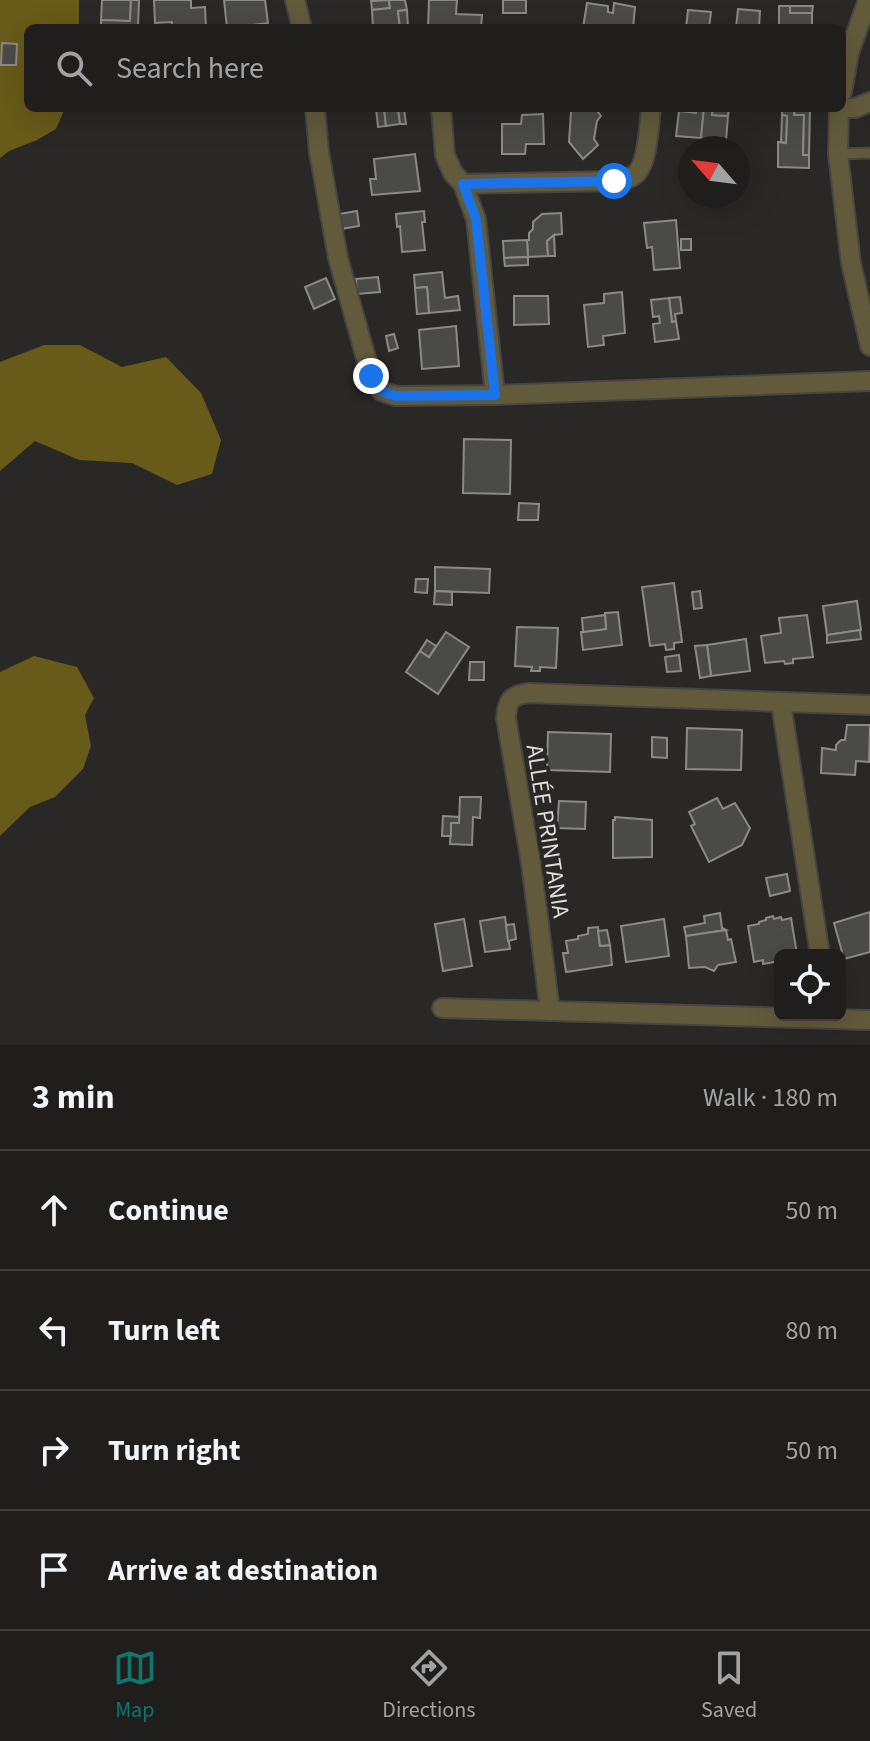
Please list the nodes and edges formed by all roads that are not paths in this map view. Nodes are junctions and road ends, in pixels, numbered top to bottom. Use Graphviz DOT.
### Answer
graph roads {
  1 [pos="295,0"];
  2 [pos="868,0"];
  3 [pos="301,24"];
  4 [pos="846,70"];
  5 [pos="870,102"];
  6 [pos="846,108"];
  7 [pos="315,112"];
  8 [pos="441,112"];
  9 [pos="651,112"];
  10 [pos="839,112"];
  11 [pos="870,153"];
  12 [pos="838,154"];
  13 [pos="463,184"];
  14 [pos="870,346"];
  15 [pos="870,381"];
  16 [pos="495,395"];
  17 [pos="781,703"];
  18 [pos="870,705"];
  19 [pos="819,949"];
  20 [pos="442,1008"];
  21 [pos="550,1011"];
  22 [pos="774,1016"];
  23 [pos="846,1018"];
  24 [pos="870,1020"];
  1 -- 3 [label="street"];
  2 -- 4 [label="street"];
  5 -- 6 [label="street"];
  7 -- 16 [label="street"];
  8 -- 13 [label="street"];
  9 -- 13 [label="street"];
  10 -- 12 [label="street"];
  11 -- 12 [label="lane"];
  12 -- 14 [label="street"];
  13 -- 16 [label="street"];
  15 -- 16 [label="street"];
  17 -- 18 [label="street, ALLÉE PRINTANIA"];
  17 -- 19 [label="street"];
  17 -- 21 [label="street, ALLÉE PRINTANIA"];
  20 -- 21 [label="street"];
  21 -- 22 [label="street"];
  23 -- 24 [label="street"];
}
